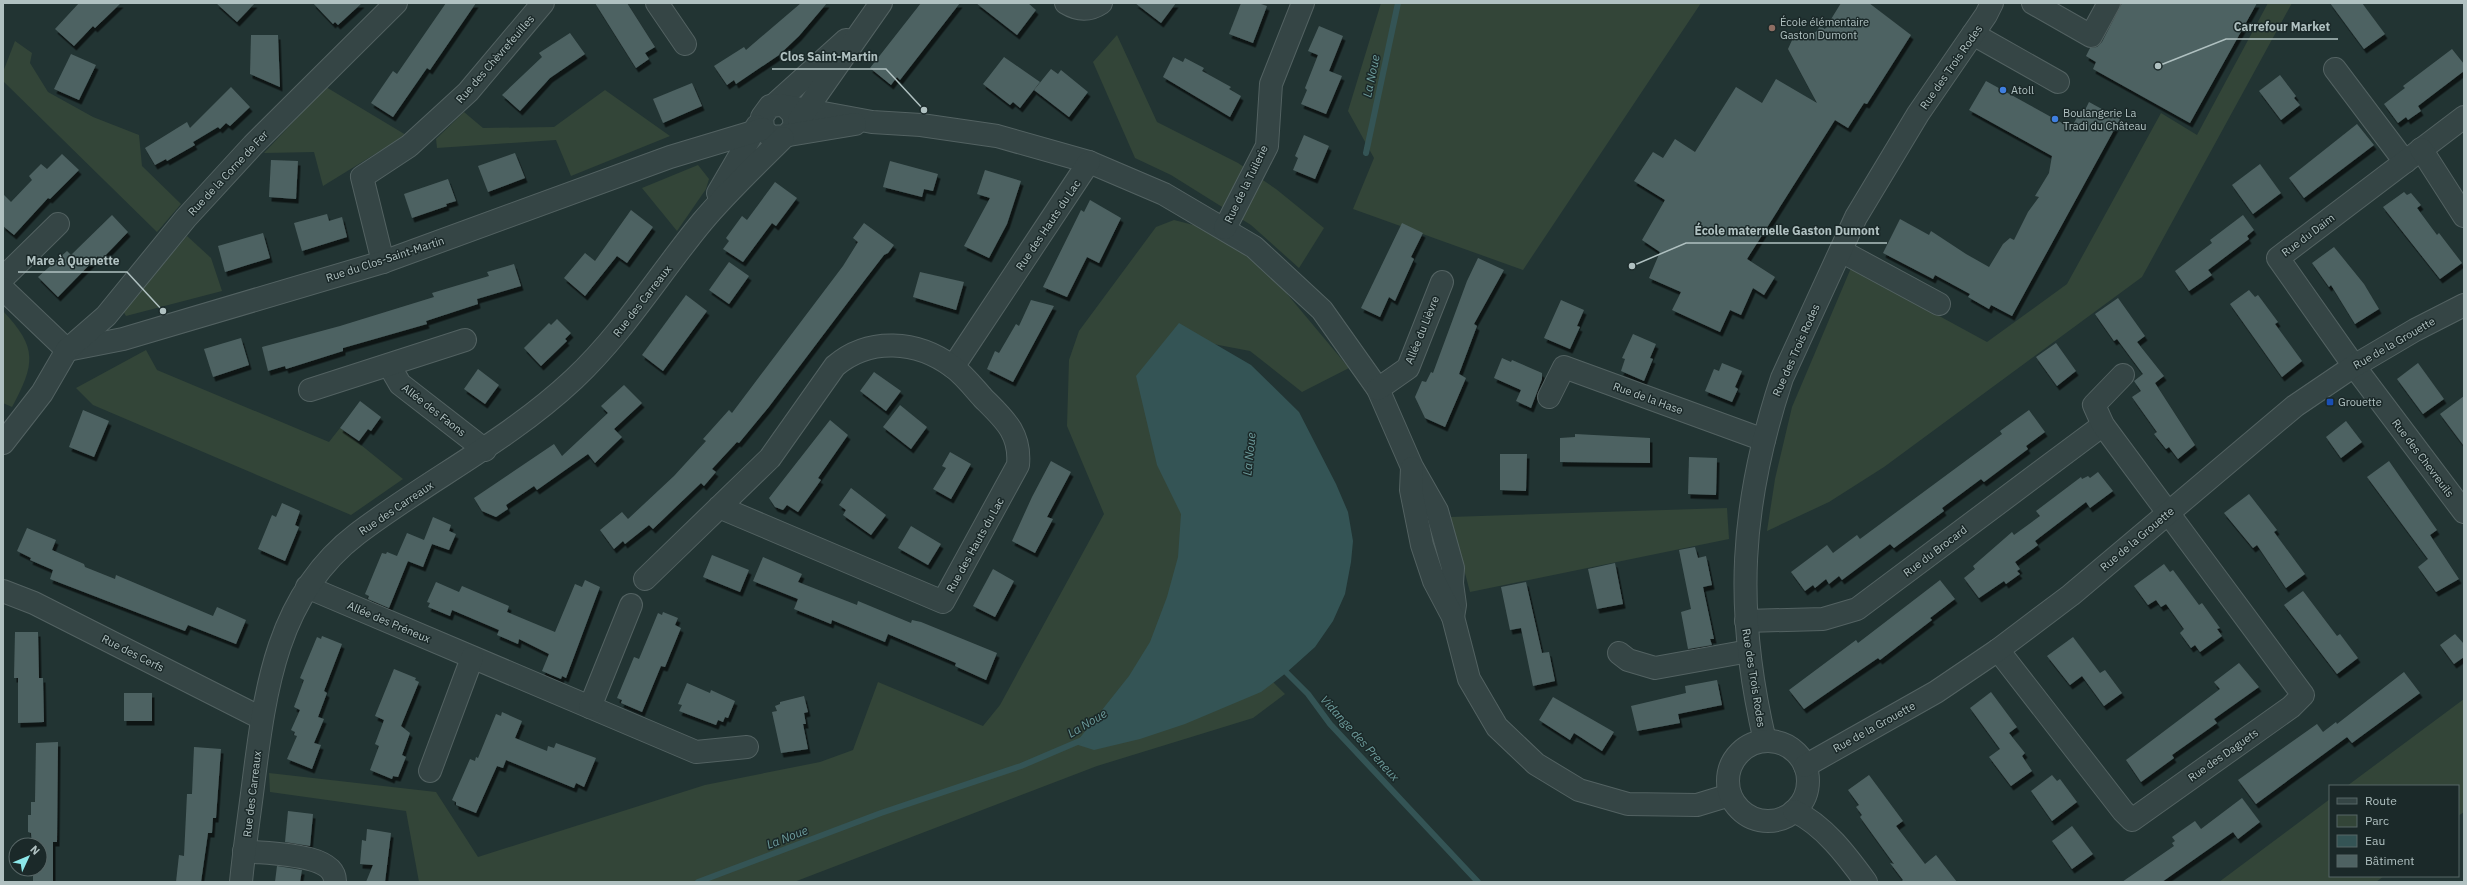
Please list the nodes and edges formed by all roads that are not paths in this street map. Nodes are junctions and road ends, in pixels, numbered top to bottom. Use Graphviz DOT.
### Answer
graph roads {
  1 [pos="396,3"];
  2 [pos="543,3"];
  3 [pos="657,3"];
  4 [pos="1066,3"];
  5 [pos="1101,3"];
  6 [pos="1303,3"];
  7 [pos="1992,3"];
  8 [pos="2109,3"];
  9 [pos="2036,4"];
  10 [pos="875,11"];
  11 [pos="1973,34"];
  12 [pos="685,44"];
  13 [pos="2335,69"];
  14 [pos="2058,82"];
  15 [pos="826,84"];
  16 [pos="842,115"];
  17 [pos="2464,117"];
  18 [pos="778,121"];
  19 [pos="872,122"];
  20 [pos="697,148"];
  21 [pos="2413,155"];
  22 [pos="1089,162"];
  23 [pos="725,181"];
  24 [pos="2464,216"];
  25 [pos="703,221"];
  26 [pos="58,224"];
  27 [pos="1225,228"];
  28 [pos="1841,251"];
  29 [pos="383,262"];
  30 [pos="3,278"];
  31 [pos="1442,282"];
  32 [pos="3,289"];
  33 [pos="1939,304"];
  34 [pos="2464,305"];
  35 [pos="465,340"];
  36 [pos="67,350"];
  37 [pos="389,365"];
  38 [pos="2354,366"];
  39 [pos="953,367"];
  40 [pos="2123,375"];
  41 [pos="1378,389"];
  42 [pos="310,390"];
  43 [pos="1549,397"];
  44 [pos="2103,425"];
  45 [pos="1764,440"];
  46 [pos="3,443"];
  47 [pos="485,450"];
  48 [pos="719,507"];
  49 [pos="2169,512"];
  50 [pos="2464,512"];
  51 [pos="645,579"];
  52 [pos="307,587"];
  53 [pos="3,591"];
  54 [pos="631,605"];
  55 [pos="1746,622"];
  56 [pos="1998,650"];
  57 [pos="1749,651"];
  58 [pos="1619,653"];
  59 [pos="472,658"];
  60 [pos="590,708"];
  61 [pos="261,718"];
  62 [pos="1765,741"];
  63 [pos="748,747"];
  64 [pos="1804,766"];
  65 [pos="430,771"];
  66 [pos="1730,795"];
  67 [pos="1794,811"];
  68 [pos="244,851"];
  69 [pos="241,882"];
  70 [pos="335,882"];
  71 [pos="1866,882"];
  1 -- 36 [label="street, Rue de la Corne de Fer"];
  2 -- 29 [label="street, Rue des Chèvrefeuilles"];
  3 -- 12 [label="street"];
  4 -- 5 [label="street"];
  6 -- 27 [label="street, Rue de la Tuilerie"];
  7 -- 11 [label="street, Rue des Trois Rodes"];
  8 -- 9 [label="street"];
  10 -- 15 [label="street, Rue des Carreaux"];
  10 -- 18 [label="street, Rue des Carreaux"];
  11 -- 14 [label="street"];
  11 -- 28 [label="street, Rue des Trois Rodes"];
  13 -- 21 [label="street"];
  15 -- 16 [label="street"];
  15 -- 18 [label="street, Rue des Carreaux"];
  16 -- 18 [label="street, Rue du Clos-Saint-Martin"];
  16 -- 19 [label="street, Rue du Clos-Saint-Martin"];
  17 -- 21 [label="street, Rue du Daim"];
  18 -- 19 [label="street, Rue du Clos-Saint-Martin"];
  18 -- 20 [label="street, Rue du Clos-Saint-Martin"];
  18 -- 23 [label="street, Rue des Carreaux"];
  18 -- 25 [label="street, Rue des Carreaux"];
  19 -- 22 [label="street, Rue du Clos-Saint-Martin"];
  20 -- 23 [label="street"];
  20 -- 29 [label="street, Rue du Clos-Saint-Martin"];
  21 -- 24 [label="street"];
  21 -- 38 [label="street, Rue du Daim"];
  22 -- 27 [label="street, Rue du Clos-Saint-Martin"];
  22 -- 39 [label="street, Rue des Hauts du Lac"];
  23 -- 25 [label="street, Rue des Carreaux"];
  25 -- 47 [label="street, Rue des Carreaux"];
  26 -- 30 [label="street"];
  27 -- 41 [label="street, Rue du Clos-Saint-Martin"];
  28 -- 33 [label="street"];
  28 -- 45 [label="street, Rue des Trois Rodes"];
  29 -- 36 [label="street, Rue du Clos-Saint-Martin"];
  31 -- 41 [label="street, Allée du Lièvre"];
  32 -- 36 [label="street"];
  34 -- 38 [label="street, Rue de la Grouette"];
  35 -- 37 [label="street"];
  36 -- 46 [label="street, Rue de la Corne de Fer"];
  37 -- 42 [label="street"];
  37 -- 47 [label="street, Allée des Faons"];
  38 -- 49 [label="street, Rue de la Grouette"];
  38 -- 50 [label="street, Rue des Chevreuils"];
  39 -- 48 [label="street, Rue des Hauts du Lac"];
  39 -- 48 [label="street, Rue des Hauts du Lac"];
  40 -- 44 [label="street"];
  41 -- 66 [label="street, Rue du Clos-Saint-Martin"];
  43 -- 45 [label="street, Rue de la Hase"];
  44 -- 49 [label="street"];
  44 -- 55 [label="street, Rue du Brocard"];
  45 -- 55 [label="street, Rue des Trois Rodes"];
  47 -- 52 [label="street, Rue des Carreaux"];
  48 -- 51 [label="street, Rue des Hauts du Lac"];
  49 -- 56 [label="street, Rue de la Grouette"];
  49 -- 56 [label="street, Rue des Daguets"];
  52 -- 59 [label="street, Allée des Préneux"];
  52 -- 61 [label="street, Rue des Carreaux"];
  53 -- 61 [label="street, Rue des Cerfs"];
  54 -- 60 [label="street"];
  55 -- 57 [label="street, Rue des Trois Rodes"];
  56 -- 64 [label="street, Rue de la Grouette"];
  57 -- 58 [label="street"];
  57 -- 62 [label="street, Rue des Trois Rodes"];
  59 -- 60 [label="street, Allée des Préneux"];
  59 -- 65 [label="street"];
  60 -- 63 [label="street, Allée des Préneux"];
  61 -- 68 [label="street, Rue des Carreaux"];
  62 -- 64 [label="street"];
  62 -- 66 [label="street"];
  64 -- 67 [label="street"];
  66 -- 67 [label="street"];
  67 -- 71 [label="street"];
  68 -- 69 [label="street, Rue des Carreaux"];
  68 -- 70 [label="street"];
}
